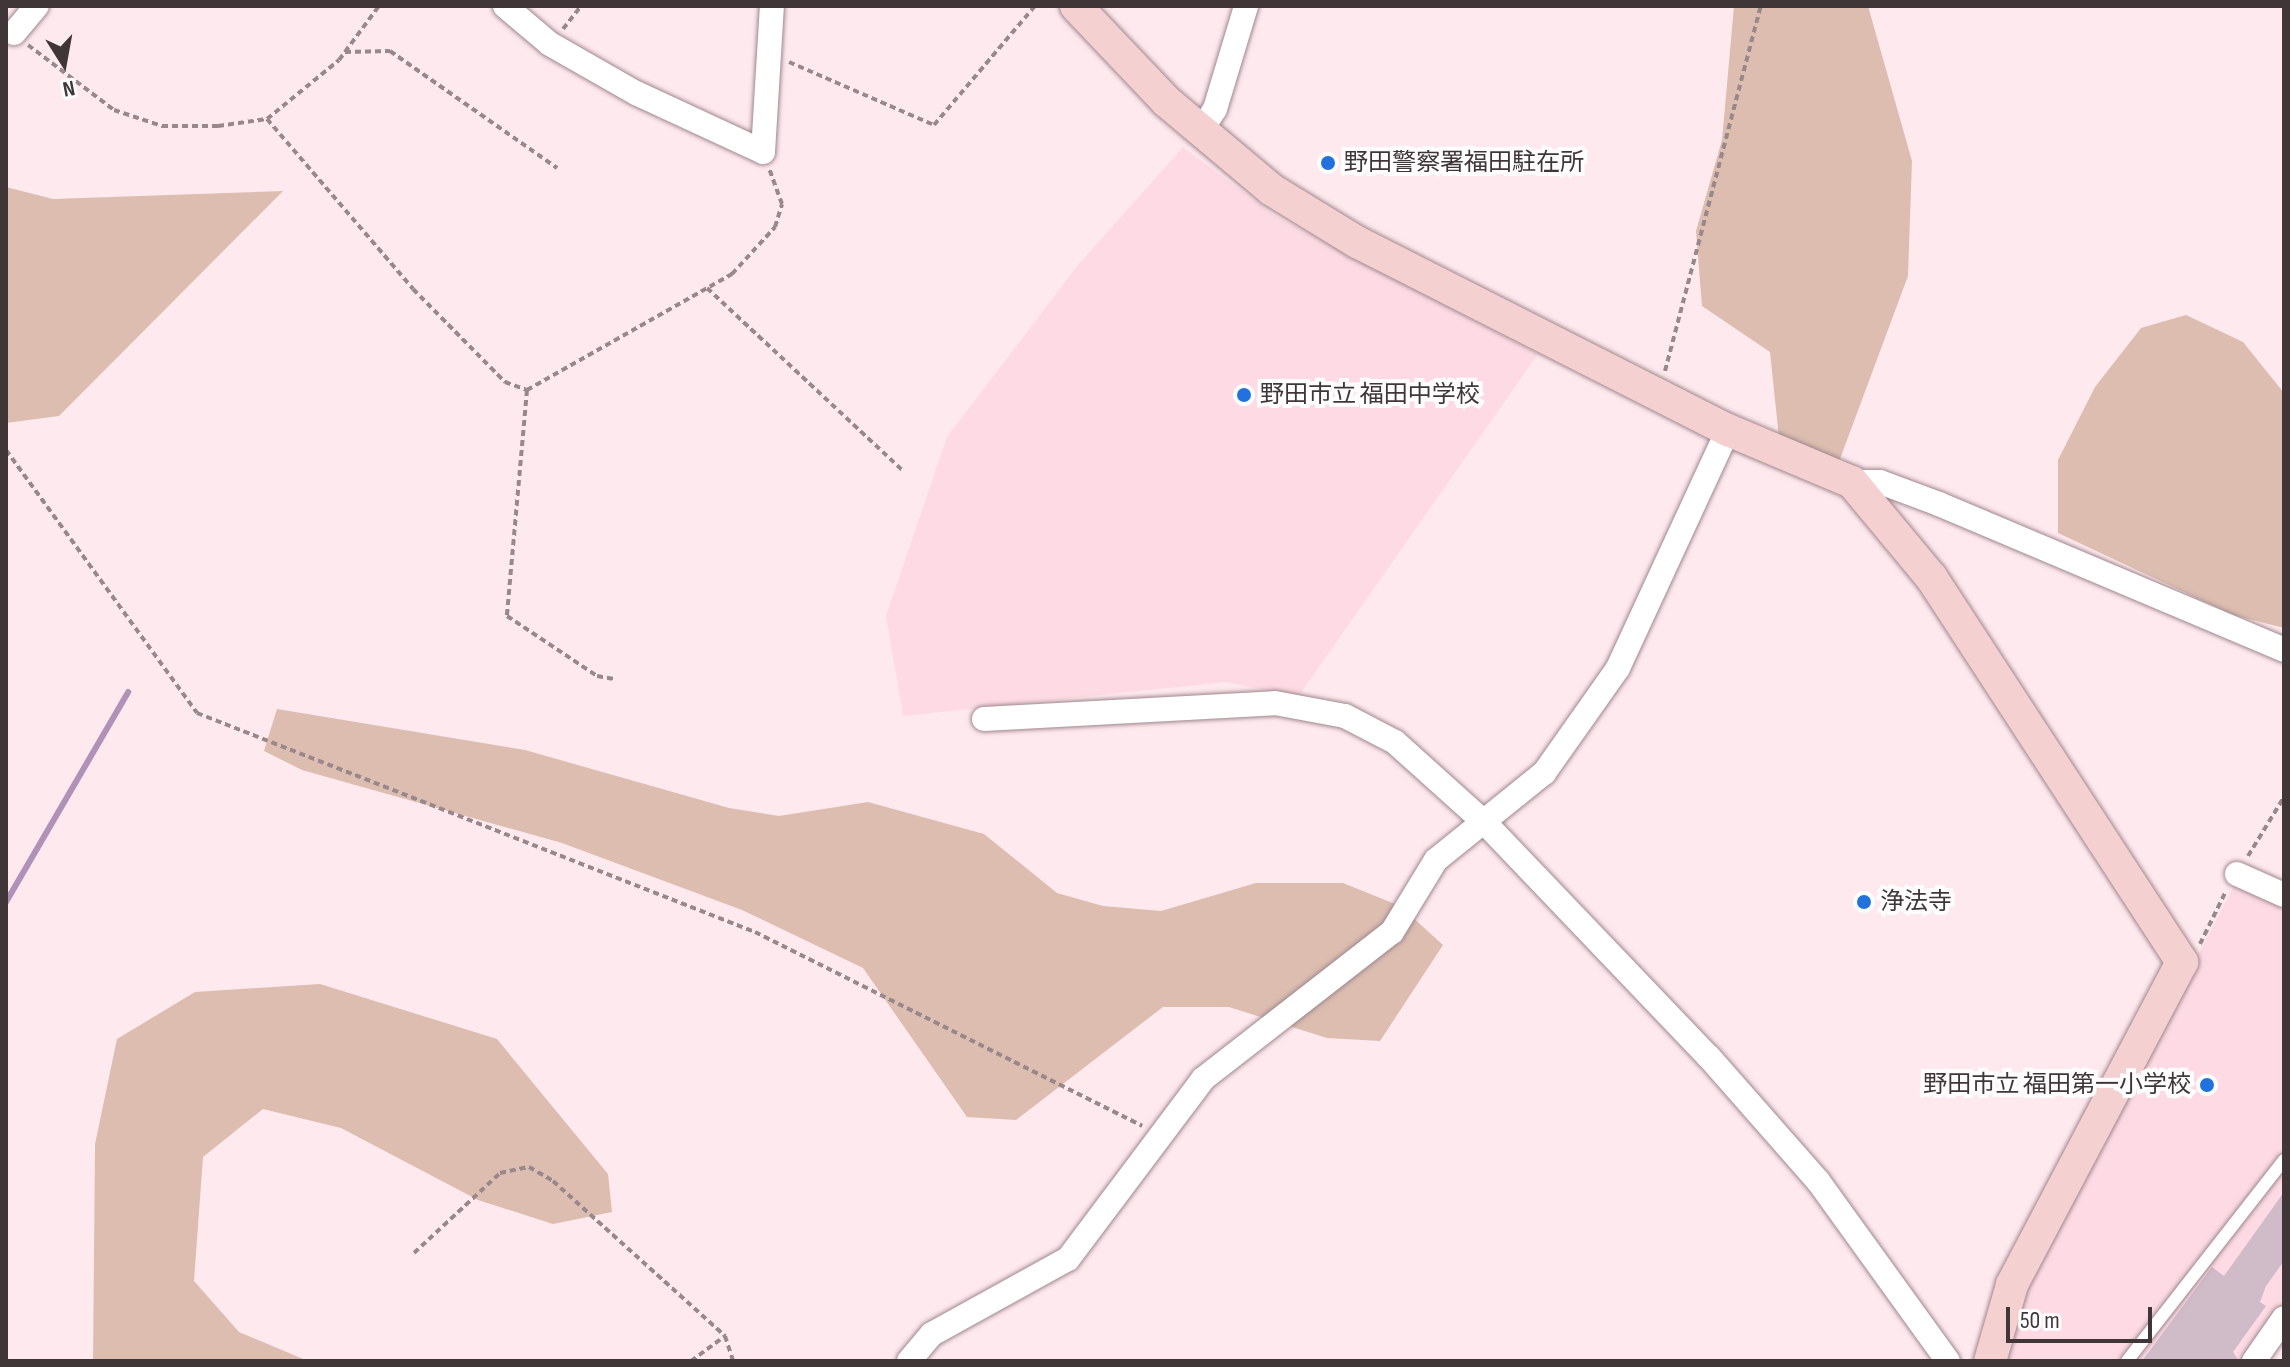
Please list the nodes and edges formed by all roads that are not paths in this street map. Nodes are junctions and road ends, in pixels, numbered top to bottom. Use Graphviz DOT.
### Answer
graph roads {
  1 [pos="37,6"];
  2 [pos="505,6"];
  3 [pos="772,6"];
  4 [pos="1076,6"];
  5 [pos="1246,6"];
  6 [pos="14,33"];
  7 [pos="1200,132"];
  8 [pos="1728,430"];
  9 [pos="1852,482"];
  10 [pos="2284,650"];
  11 [pos="984,719"];
  12 [pos="1486,824"];
  13 [pos="2237,874"];
  14 [pos="2284,895"];
  15 [pos="2284,1160"];
  16 [pos="2284,1318"];
  17 [pos="909,1361"];
  18 [pos="1948,1361"];
  19 [pos="1990,1361"];
  20 [pos="2127,1361"];
  21 [pos="2254,1361"];
  1 -- 6 [label="street"];
  2 -- 3 [label="street"];
  4 -- 7 [label="street"];
  5 -- 7 [label="street"];
  7 -- 8 [label="street"];
  8 -- 9 [label="street"];
  8 -- 12 [label="street"];
  9 -- 10 [label="street"];
  9 -- 19 [label="street"];
  11 -- 12 [label="street"];
  12 -- 17 [label="street"];
  12 -- 18 [label="street"];
  13 -- 14 [label="street"];
  15 -- 20 [label="lane"];
  16 -- 21 [label="street"];
}
